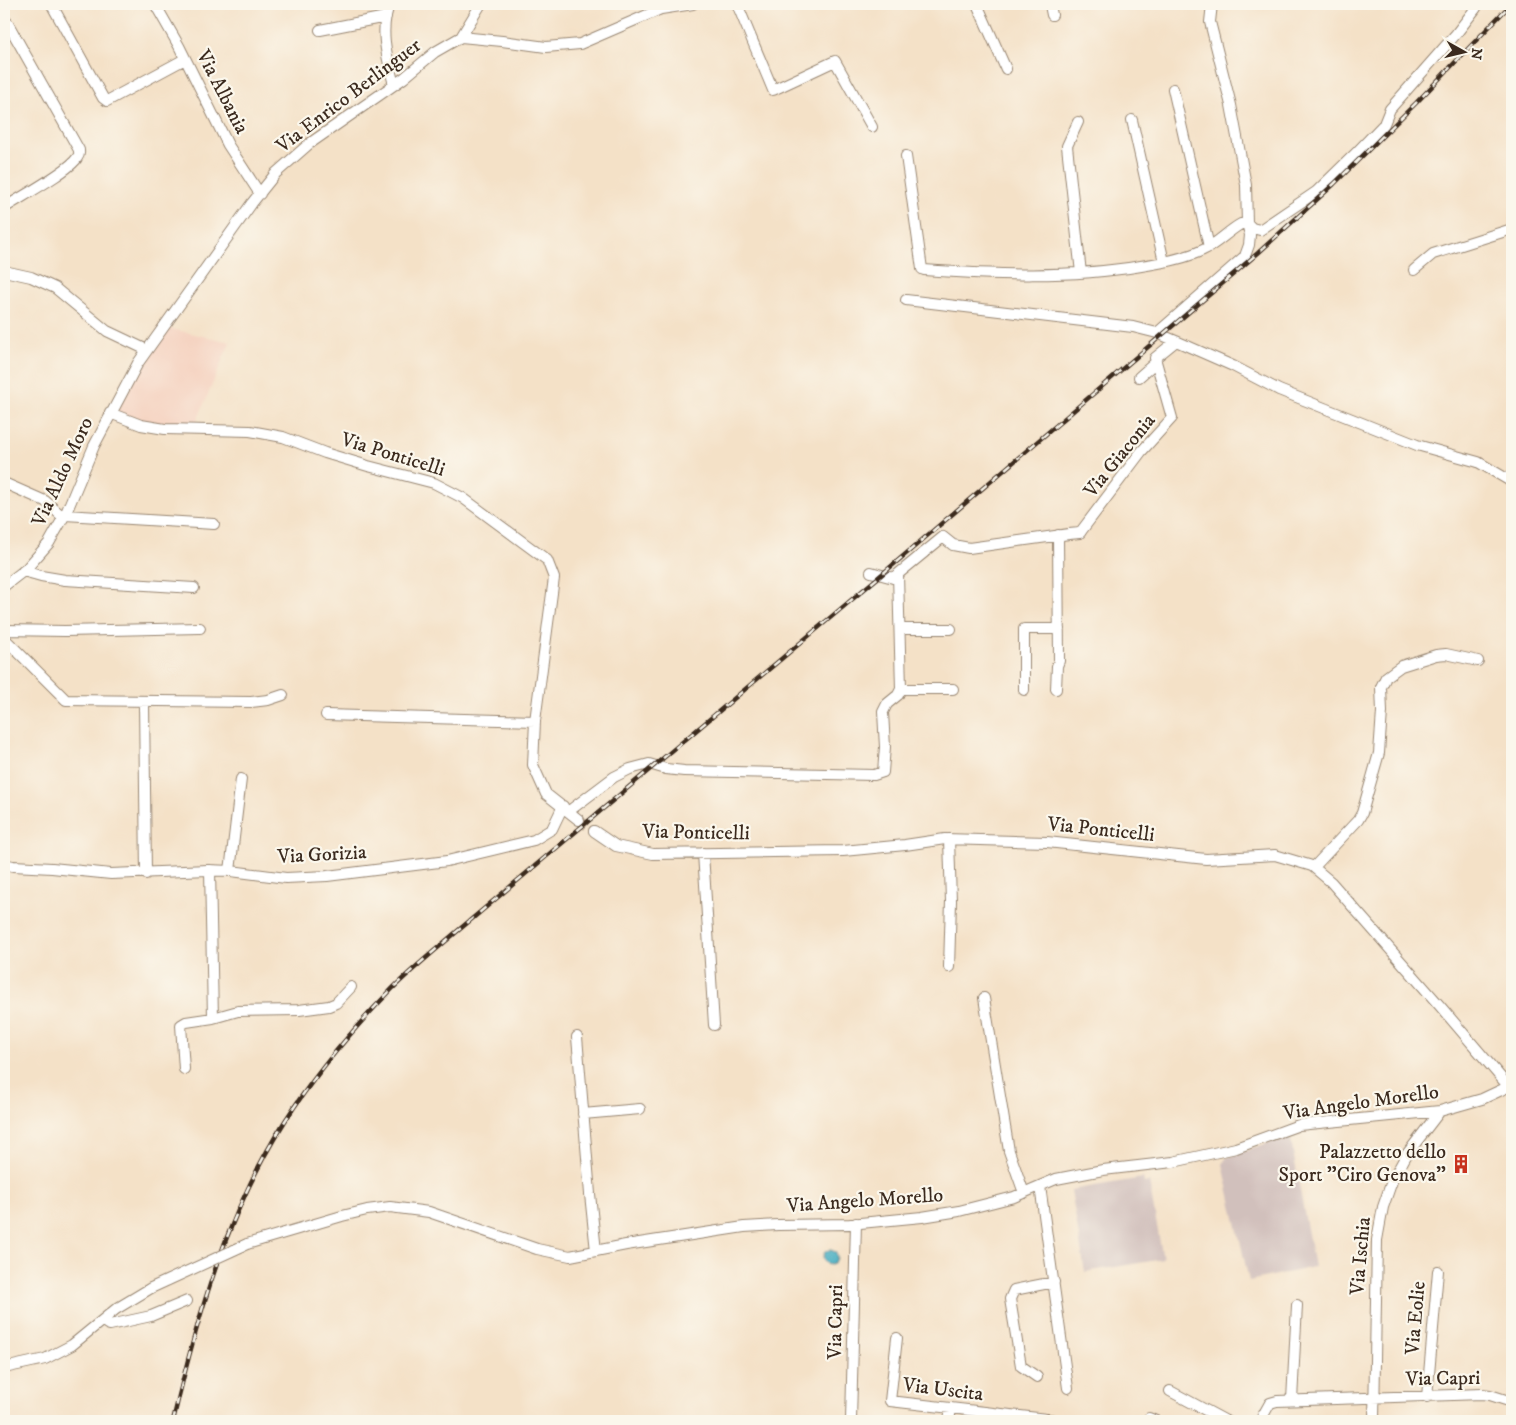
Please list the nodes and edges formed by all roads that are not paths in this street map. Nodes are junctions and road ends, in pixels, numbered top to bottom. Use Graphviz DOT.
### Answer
graph roads {
  1 [pos="54,4"];
  2 [pos="155,4"];
  3 [pos="390,4"];
  4 [pos="481,4"];
  5 [pos="693,4"];
  6 [pos="737,4"];
  7 [pos="977,4"];
  8 [pos="1053,4"];
  9 [pos="1212,4"];
  10 [pos="1476,8"];
  11 [pos="1052,15"];
  12 [pos="386,17"];
  13 [pos="7,22"];
  14 [pos="320,30"];
  15 [pos="461,37"];
  16 [pos="185,59"];
  17 [pos="1006,69"];
  18 [pos="394,85"];
  19 [pos="1173,90"];
  20 [pos="1132,120"];
  21 [pos="1078,122"];
  22 [pos="872,127"];
  23 [pos="906,156"];
  24 [pos="260,194"];
  25 [pos="4,208"];
  26 [pos="1247,223"];
  27 [pos="1512,229"];
  28 [pos="1209,247"];
  29 [pos="1164,262"];
  30 [pos="1414,270"];
  31 [pos="4,271"];
  32 [pos="1081,273"];
  33 [pos="906,300"];
  34 [pos="1157,333"];
  35 [pos="1176,341"];
  36 [pos="147,350"];
  37 [pos="1156,362"];
  38 [pos="1139,377"];
  39 [pos="110,413"];
  40 [pos="1512,482"];
  41 [pos="4,483"];
  42 [pos="64,516"];
  43 [pos="214,524"];
  44 [pos="1058,535"];
  45 [pos="23,571"];
  46 [pos="871,572"];
  47 [pos="898,574"];
  48 [pos="4,586"];
  49 [pos="194,588"];
  50 [pos="200,628"];
  51 [pos="900,629"];
  52 [pos="951,629"];
  53 [pos="1059,629"];
  54 [pos="4,630"];
  55 [pos="4,638"];
  56 [pos="1478,662"];
  57 [pos="901,689"];
  58 [pos="953,689"];
  59 [pos="1056,689"];
  60 [pos="1024,690"];
  61 [pos="283,695"];
  62 [pos="144,703"];
  63 [pos="326,715"];
  64 [pos="535,721"];
  65 [pos="241,778"];
  66 [pos="566,808"];
  67 [pos="579,820"];
  68 [pos="594,831"];
  69 [pos="949,839"];
  70 [pos="702,853"];
  71 [pos="4,864"];
  72 [pos="1314,867"];
  73 [pos="210,870"];
  74 [pos="230,871"];
  75 [pos="146,874"];
  76 [pos="949,968"];
  77 [pos="351,987"];
  78 [pos="984,998"];
  79 [pos="213,1018"];
  80 [pos="714,1024"];
  81 [pos="577,1038"];
  82 [pos="184,1069"];
  83 [pos="1511,1086"];
  84 [pos="640,1109"];
  85 [pos="1440,1111"];
  86 [pos="583,1114"];
  87 [pos="1040,1186"];
  88 [pos="1024,1193"];
  89 [pos="856,1224"];
  90 [pos="596,1251"];
  91 [pos="1438,1272"];
  92 [pos="1054,1282"];
  93 [pos="187,1301"];
  94 [pos="1297,1305"];
  95 [pos="105,1318"];
  96 [pos="897,1338"];
  97 [pos="4,1368"];
  98 [pos="1037,1377"];
  99 [pos="1068,1388"];
  100 [pos="1170,1391"];
  101 [pos="1427,1397"];
  102 [pos="1374,1398"];
  103 [pos="1292,1400"];
  104 [pos="1512,1402"];
  105 [pos="951,1408"];
  106 [pos="1512,1417"];
  107 [pos="1055,1420"];
  108 [pos="851,1421"];
  109 [pos="949,1421"];
  110 [pos="1226,1421"];
  111 [pos="1260,1421"];
  112 [pos="1374,1421"];
  113 [pos="1510,1421"];
  1 -- 16 [label="street"];
  2 -- 16 [label="street, Via Albania"];
  3 -- 12 [label="street"];
  4 -- 15 [label="street"];
  5 -- 15 [label="street"];
  6 -- 22 [label="street"];
  7 -- 17 [label="street"];
  8 -- 11 [label="street"];
  9 -- 26 [label="street"];
  10 -- 26 [label="street"];
  12 -- 14 [label="street"];
  12 -- 18 [label="street"];
  13 -- 25 [label="street"];
  15 -- 18 [label="street, Via Enrico Berlinguer"];
  16 -- 24 [label="street, Via Albania"];
  18 -- 24 [label="street, Via Enrico Berlinguer"];
  19 -- 28 [label="street"];
  20 -- 29 [label="street"];
  21 -- 32 [label="street"];
  23 -- 32 [label="street"];
  24 -- 36 [label="street, Via Enrico Berlinguer"];
  26 -- 28 [label="street"];
  26 -- 34 [label="street"];
  27 -- 30 [label="street"];
  28 -- 29 [label="street"];
  29 -- 32 [label="street"];
  31 -- 36 [label="street"];
  33 -- 34 [label="street"];
  34 -- 35 [label="street"];
  35 -- 37 [label="street"];
  35 -- 40 [label="street"];
  36 -- 39 [label="street, Via Enrico Berlinguer"];
  37 -- 38 [label="street"];
  37 -- 44 [label="street, Via Giaconia"];
  39 -- 42 [label="street, Via Aldo Moro"];
  39 -- 64 [label="street, Via Ponticelli"];
  41 -- 42 [label="street"];
  42 -- 43 [label="street"];
  42 -- 45 [label="street, Via Aldo Moro"];
  44 -- 47 [label="street, Via Giaconia"];
  44 -- 53 [label="street"];
  45 -- 48 [label="street, Via Aldo Moro"];
  45 -- 49 [label="street"];
  46 -- 47 [label="street"];
  47 -- 51 [label="street"];
  50 -- 54 [label="street"];
  51 -- 52 [label="street"];
  51 -- 57 [label="street"];
  53 -- 59 [label="street"];
  53 -- 60 [label="street"];
  55 -- 61 [label="street"];
  56 -- 72 [label="street"];
  57 -- 58 [label="street"];
  57 -- 66 [label="street"];
  62 -- 75 [label="street"];
  63 -- 64 [label="street"];
  64 -- 66 [label="street, Via Ponticelli"];
  65 -- 74 [label="street"];
  66 -- 67 [label="street, Via Ponticelli"];
  66 -- 74 [label="street, Via Gorizia"];
  68 -- 70 [label="street, Via Ponticelli"];
  69 -- 70 [label="street, Via Ponticelli"];
  69 -- 72 [label="street, Via Ponticelli"];
  69 -- 76 [label="street"];
  70 -- 80 [label="street"];
  71 -- 75 [label="street, Via Gorizia"];
  72 -- 83 [label="street, Via Ponticelli"];
  73 -- 74 [label="street, Via Gorizia"];
  73 -- 75 [label="street, Via Gorizia"];
  73 -- 79 [label="street"];
  77 -- 79 [label="street"];
  78 -- 88 [label="street"];
  79 -- 82 [label="street"];
  81 -- 86 [label="street"];
  83 -- 85 [label="street, Via Angelo Morello"];
  84 -- 86 [label="street"];
  85 -- 87 [label="street, Via Angelo Morello"];
  85 -- 102 [label="street, Via Ischia"];
  86 -- 90 [label="street"];
  87 -- 88 [label="street, Via Angelo Morello"];
  87 -- 92 [label="street"];
  88 -- 89 [label="street, Via Angelo Morello"];
  89 -- 90 [label="street, Via Angelo Morello"];
  89 -- 108 [label="street, Via Capri"];
  90 -- 95 [label="street, Via Angelo Morello, bridge"];
  91 -- 101 [label="street, Via Eolie"];
  92 -- 98 [label="street"];
  92 -- 99 [label="street"];
  93 -- 95 [label="street"];
  94 -- 103 [label="street"];
  95 -- 97 [label="street"];
  96 -- 105 [label="street, Via Uscita"];
  100 -- 110 [label="street"];
  101 -- 102 [label="street, Via Capri"];
  101 -- 104 [label="street, Via Capri"];
  102 -- 103 [label="street, Via Capri"];
  102 -- 112 [label="street, Via Ischia"];
  103 -- 111 [label="street, Via Capri"];
  105 -- 107 [label="street, Via Uscita"];
  105 -- 109 [label="street"];
  106 -- 113 [label="main road"];
}
